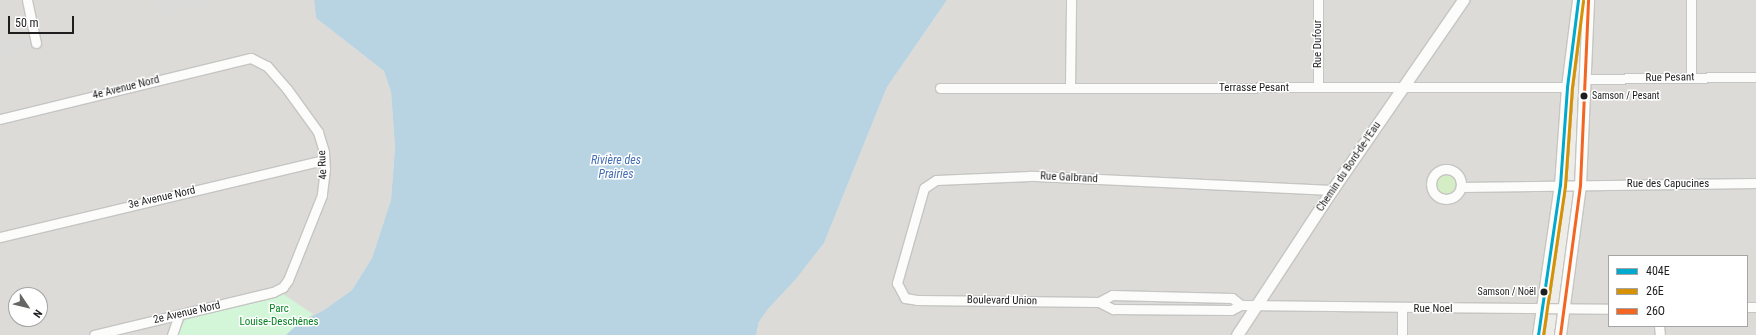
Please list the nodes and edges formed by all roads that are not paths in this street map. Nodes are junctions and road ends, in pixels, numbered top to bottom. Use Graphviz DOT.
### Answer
graph roads {
  1 [pos="27,0"];
  2 [pos="1071,0"];
  3 [pos="1318,0"];
  4 [pos="1463,0"];
  5 [pos="1578,0"];
  6 [pos="1588,0"];
  7 [pos="1691,0"];
  8 [pos="36,43"];
  9 [pos="251,58"];
  10 [pos="1691,77"];
  11 [pos="1756,77"];
  12 [pos="1584,79"];
  13 [pos="1403,87"];
  14 [pos="1567,87"];
  15 [pos="940,88"];
  16 [pos="1070,88"];
  17 [pos="1318,88"];
  18 [pos="0,119"];
  19 [pos="324,160"];
  20 [pos="1756,183"];
  21 [pos="1560,185"];
  22 [pos="1580,185"];
  23 [pos="1461,187"];
  24 [pos="1332,190"];
  25 [pos="0,237"];
  26 [pos="280,290"];
  27 [pos="905,298"];
  28 [pos="1099,302"];
  29 [pos="1241,305"];
  30 [pos="1257,307"];
  31 [pos="1402,308"];
  32 [pos="1542,309"];
  33 [pos="1608,309"];
  34 [pos="1564,310"];
  35 [pos="179,314"];
  36 [pos="94,335"];
  37 [pos="172,335"];
  38 [pos="1237,335"];
  39 [pos="1402,335"];
  40 [pos="1538,335"];
  41 [pos="1560,335"];
  1 -- 8 [label="street"];
  2 -- 16 [label="street"];
  3 -- 17 [label="street, Rue Dufour"];
  4 -- 13 [label="street, Chemin du Bord-de-l'Eau"];
  5 -- 14 [label="street"];
  6 -- 12 [label="street"];
  7 -- 10 [label="street"];
  9 -- 18 [label="street, 4e Avenue Nord"];
  9 -- 19 [label="street, 4e Rue"];
  10 -- 11 [label="street, Rue Pesant"];
  10 -- 12 [label="street, Rue Pesant"];
  12 -- 22 [label="street"];
  13 -- 14 [label="street, Terrasse Pesant"];
  13 -- 17 [label="street, Terrasse Pesant"];
  13 -- 24 [label="street, Chemin du Bord-de-l'Eau"];
  14 -- 21 [label="street"];
  15 -- 16 [label="street, Terrasse Pesant"];
  16 -- 17 [label="street, Terrasse Pesant"];
  19 -- 25 [label="street, 3e Avenue Nord"];
  19 -- 26 [label="street, 4e Rue"];
  20 -- 22 [label="street, Rue des Capucines"];
  21 -- 22 [label="street, Rue des Capucines"];
  21 -- 23 [label="street, Rue des Capucines"];
  21 -- 32 [label="street"];
  22 -- 34 [label="street"];
  24 -- 27 [label="street, Rue Galbrand"];
  24 -- 30 [label="street, Chemin du Bord-de-l'Eau"];
  26 -- 35 [label="street, 2e Avenue Nord"];
  27 -- 28 [label="street, Boulevard Union"];
  28 -- 29 [label="street, Boulevard Union"];
  28 -- 29 [label="street, Boulevard Union"];
  29 -- 30 [label="street, Boulevard Union"];
  30 -- 31 [label="street, Rue Noel"];
  30 -- 38 [label="street, Chemin du Bord-de-l'Eau"];
  31 -- 32 [label="street, Rue Noel"];
  31 -- 39 [label="street"];
  32 -- 34 [label="street, Rue Noel"];
  32 -- 40 [label="street"];
  33 -- 34 [label="street, Rue Noel"];
  34 -- 41 [label="street"];
  35 -- 36 [label="street, 2e Avenue Nord"];
  35 -- 37 [label="street"];
}
